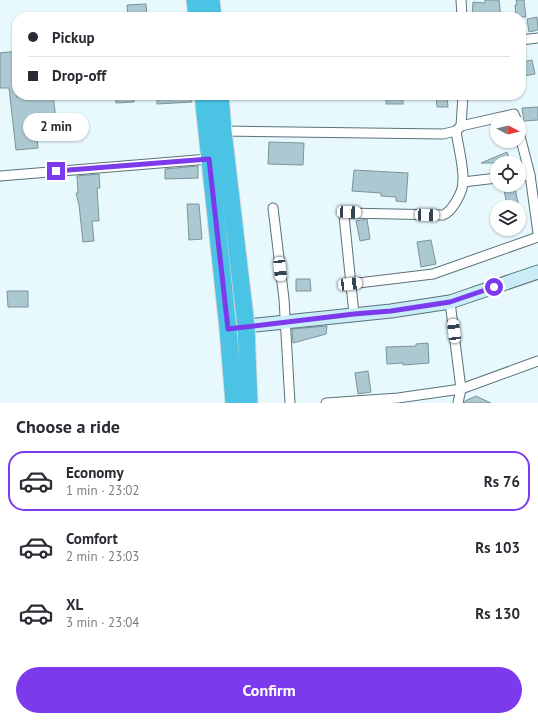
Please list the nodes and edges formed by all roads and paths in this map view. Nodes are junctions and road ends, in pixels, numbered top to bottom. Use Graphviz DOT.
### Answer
graph roads {
  1 [pos="195,0"];
  2 [pos="212,0"];
  3 [pos="461,0"];
  4 [pos="196,12"];
  5 [pos="213,12"];
  6 [pos="462,12"];
  7 [pos="538,38"];
  8 [pos="526,39"];
  9 [pos="203,100"];
  10 [pos="220,100"];
  11 [pos="462,100"];
  12 [pos="490,120"];
  13 [pos="458,128"];
  14 [pos="223,131"];
  15 [pos="523,148"];
  16 [pos="209,159"];
  17 [pos="526,175"];
  18 [pos="530,175"];
  19 [pos="0,176"];
  20 [pos="490,179"];
  21 [pos="463,182"];
  22 [pos="273,208"];
  23 [pos="538,233"];
  24 [pos="538,237"];
  25 [pos="538,272"];
  26 [pos="350,284"];
  27 [pos="450,302"];
  28 [pos="354,314"];
  29 [pos="285,322"];
  30 [pos="246,326"];
  31 [pos="228,329"];
  32 [pos="538,361"];
  33 [pos="461,389"];
  34 [pos="398,401"];
  35 [pos="234,403"];
  36 [pos="249,403"];
  37 [pos="290,403"];
  38 [pos="326,403"];
  39 [pos="458,403"];
  1 -- 4 [label="highway"];
  2 -- 5 [label="highway"];
  3 -- 6 [label="street"];
  7 -- 8 [label="street"];
  9 -- 16 [label="highway"];
  10 -- 14 [label="highway"];
  11 -- 13 [label="street"];
  12 -- 13 [label="street"];
  13 -- 14 [label="street"];
  13 -- 21 [label="street"];
  14 -- 30 [label="highway"];
  15 -- 18 [label="street"];
  16 -- 19 [label="street"];
  16 -- 31 [label="highway"];
  17 -- 18 [label="street"];
  18 -- 23 [label="street"];
  20 -- 21 [label="street"];
  21 -- 26 [label="street"];
  22 -- 29 [label="street"];
  24 -- 26 [label="street"];
  25 -- 27 [label="main road"];
  26 -- 28 [label="street"];
  27 -- 28 [label="main road"];
  27 -- 33 [label="street"];
  28 -- 29 [label="main road"];
  29 -- 30 [label="main road"];
  29 -- 37 [label="street"];
  30 -- 31 [label="street"];
  30 -- 36 [label="highway"];
  31 -- 35 [label="highway"];
  32 -- 33 [label="street"];
  33 -- 34 [label="street"];
  33 -- 39 [label="street"];
  34 -- 38 [label="street"];
}
